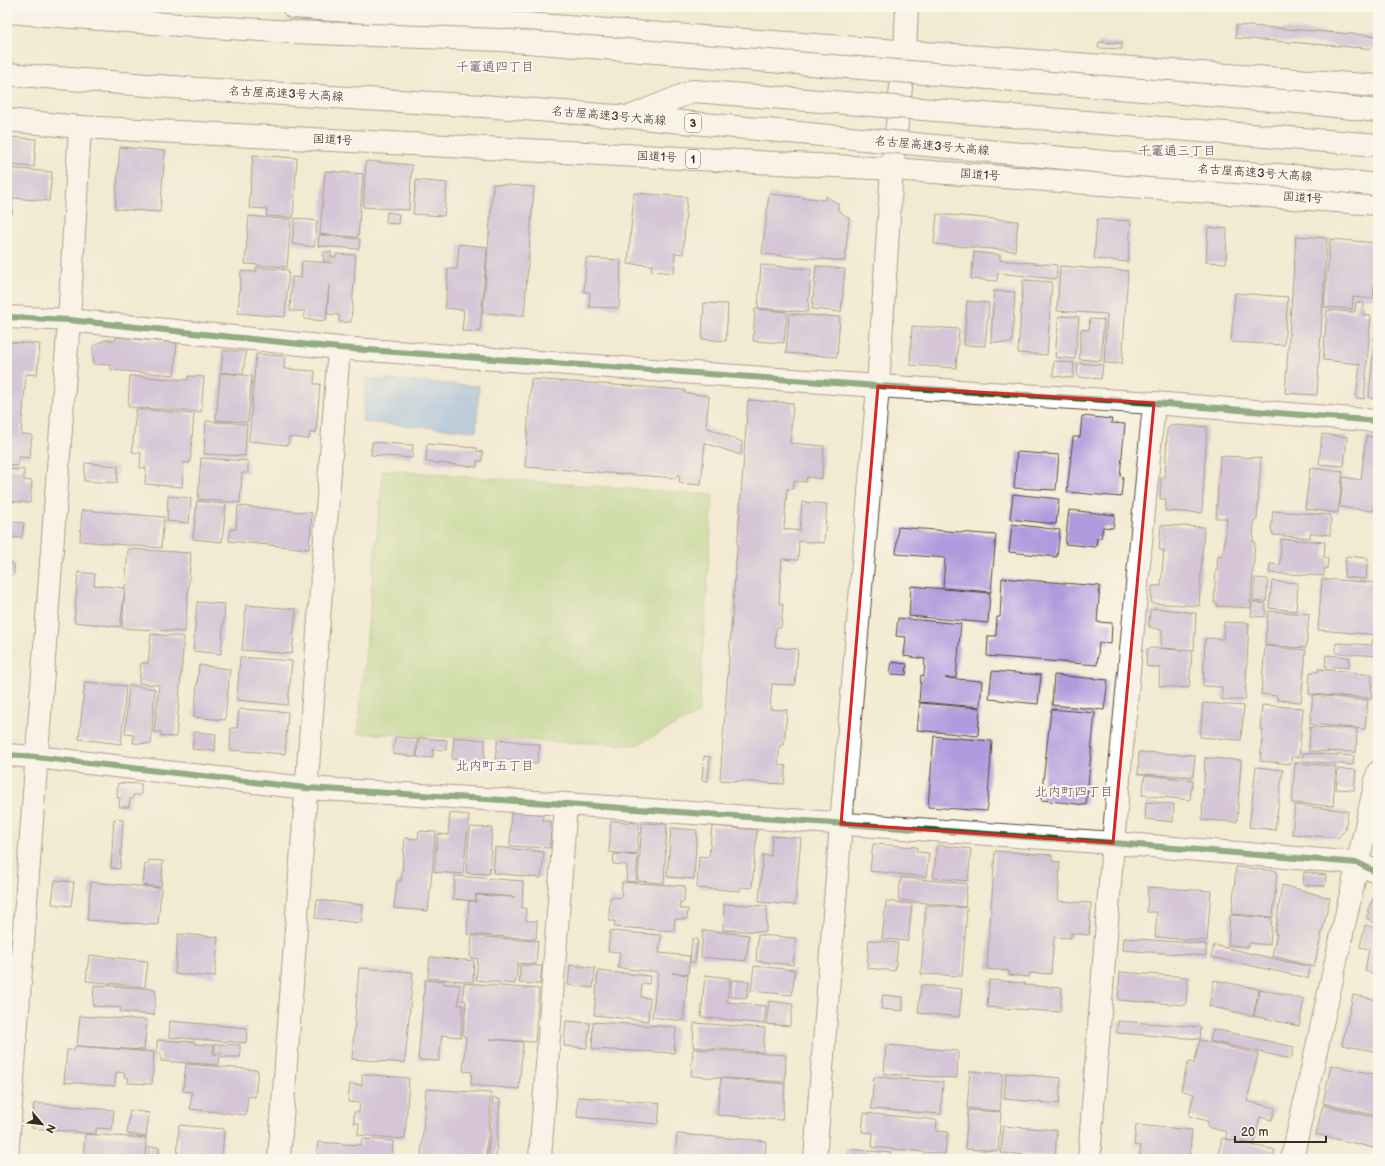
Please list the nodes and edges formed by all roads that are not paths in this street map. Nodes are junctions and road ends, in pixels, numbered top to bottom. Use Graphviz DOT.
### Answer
graph roads {
  1 [pos="293,7"];
  2 [pos="907,7"];
  3 [pos="7,12"];
  4 [pos="7,21"];
  5 [pos="180,25"];
  6 [pos="905,51"];
  7 [pos="7,74"];
  8 [pos="1378,86"];
  9 [pos="1378,111"];
  10 [pos="630,117"];
  11 [pos="7,120"];
  12 [pos="80,127"];
  13 [pos="1378,145"];
  14 [pos="892,169"];
  15 [pos="1378,184"];
  16 [pos="1378,204"];
  17 [pos="7,317"];
  18 [pos="69,320"];
  19 [pos="339,348"];
  20 [pos="878,386"];
  21 [pos="1154,404"];
  22 [pos="1378,422"];
  23 [pos="7,755"];
  24 [pos="36,757"];
  25 [pos="1378,772"];
  26 [pos="306,788"];
  27 [pos="566,804"];
  28 [pos="841,824"];
  29 [pos="1113,843"];
  30 [pos="1358,863"];
  31 [pos="1378,873"];
  32 [pos="7,1159"];
  33 [pos="279,1159"];
  34 [pos="540,1159"];
  35 [pos="815,1159"];
  36 [pos="1089,1159"];
  37 [pos="1292,1159"];
  1 -- 6 [label="main road"];
  2 -- 6 [label="main road"];
  3 -- 5 [label="main road, bridge"];
  4 -- 5 [label="main road, bridge"];
  5 -- 9 [label="main road, bridge"];
  6 -- 8 [label="main road"];
  6 -- 14 [label="main road"];
  7 -- 10 [label="main road, 名古屋高速3号大高線 / 3, bridge"];
  10 -- 13 [label="main road, bridge"];
  10 -- 15 [label="main road, 名古屋高速3号大高線 / 3, bridge"];
  11 -- 12 [label="main road, 国道1号 / 1"];
  12 -- 14 [label="main road, 国道1号 / 1"];
  12 -- 18 [label="main road"];
  14 -- 16 [label="main road, 国道1号 / 1"];
  14 -- 20 [label="main road"];
  17 -- 18 [label="main road"];
  18 -- 19 [label="main road"];
  18 -- 24 [label="main road"];
  19 -- 20 [label="main road"];
  19 -- 26 [label="main road"];
  20 -- 21 [label="main road"];
  20 -- 28 [label="main road"];
  21 -- 22 [label="main road"];
  21 -- 29 [label="main road"];
  23 -- 24 [label="main road"];
  24 -- 26 [label="main road"];
  24 -- 32 [label="main road"];
  25 -- 30 [label="main road"];
  26 -- 27 [label="main road"];
  26 -- 33 [label="main road"];
  27 -- 28 [label="main road"];
  27 -- 34 [label="main road"];
  28 -- 29 [label="main road"];
  28 -- 35 [label="main road"];
  29 -- 30 [label="main road"];
  29 -- 36 [label="main road"];
  30 -- 31 [label="main road"];
  30 -- 37 [label="main road"];
}
